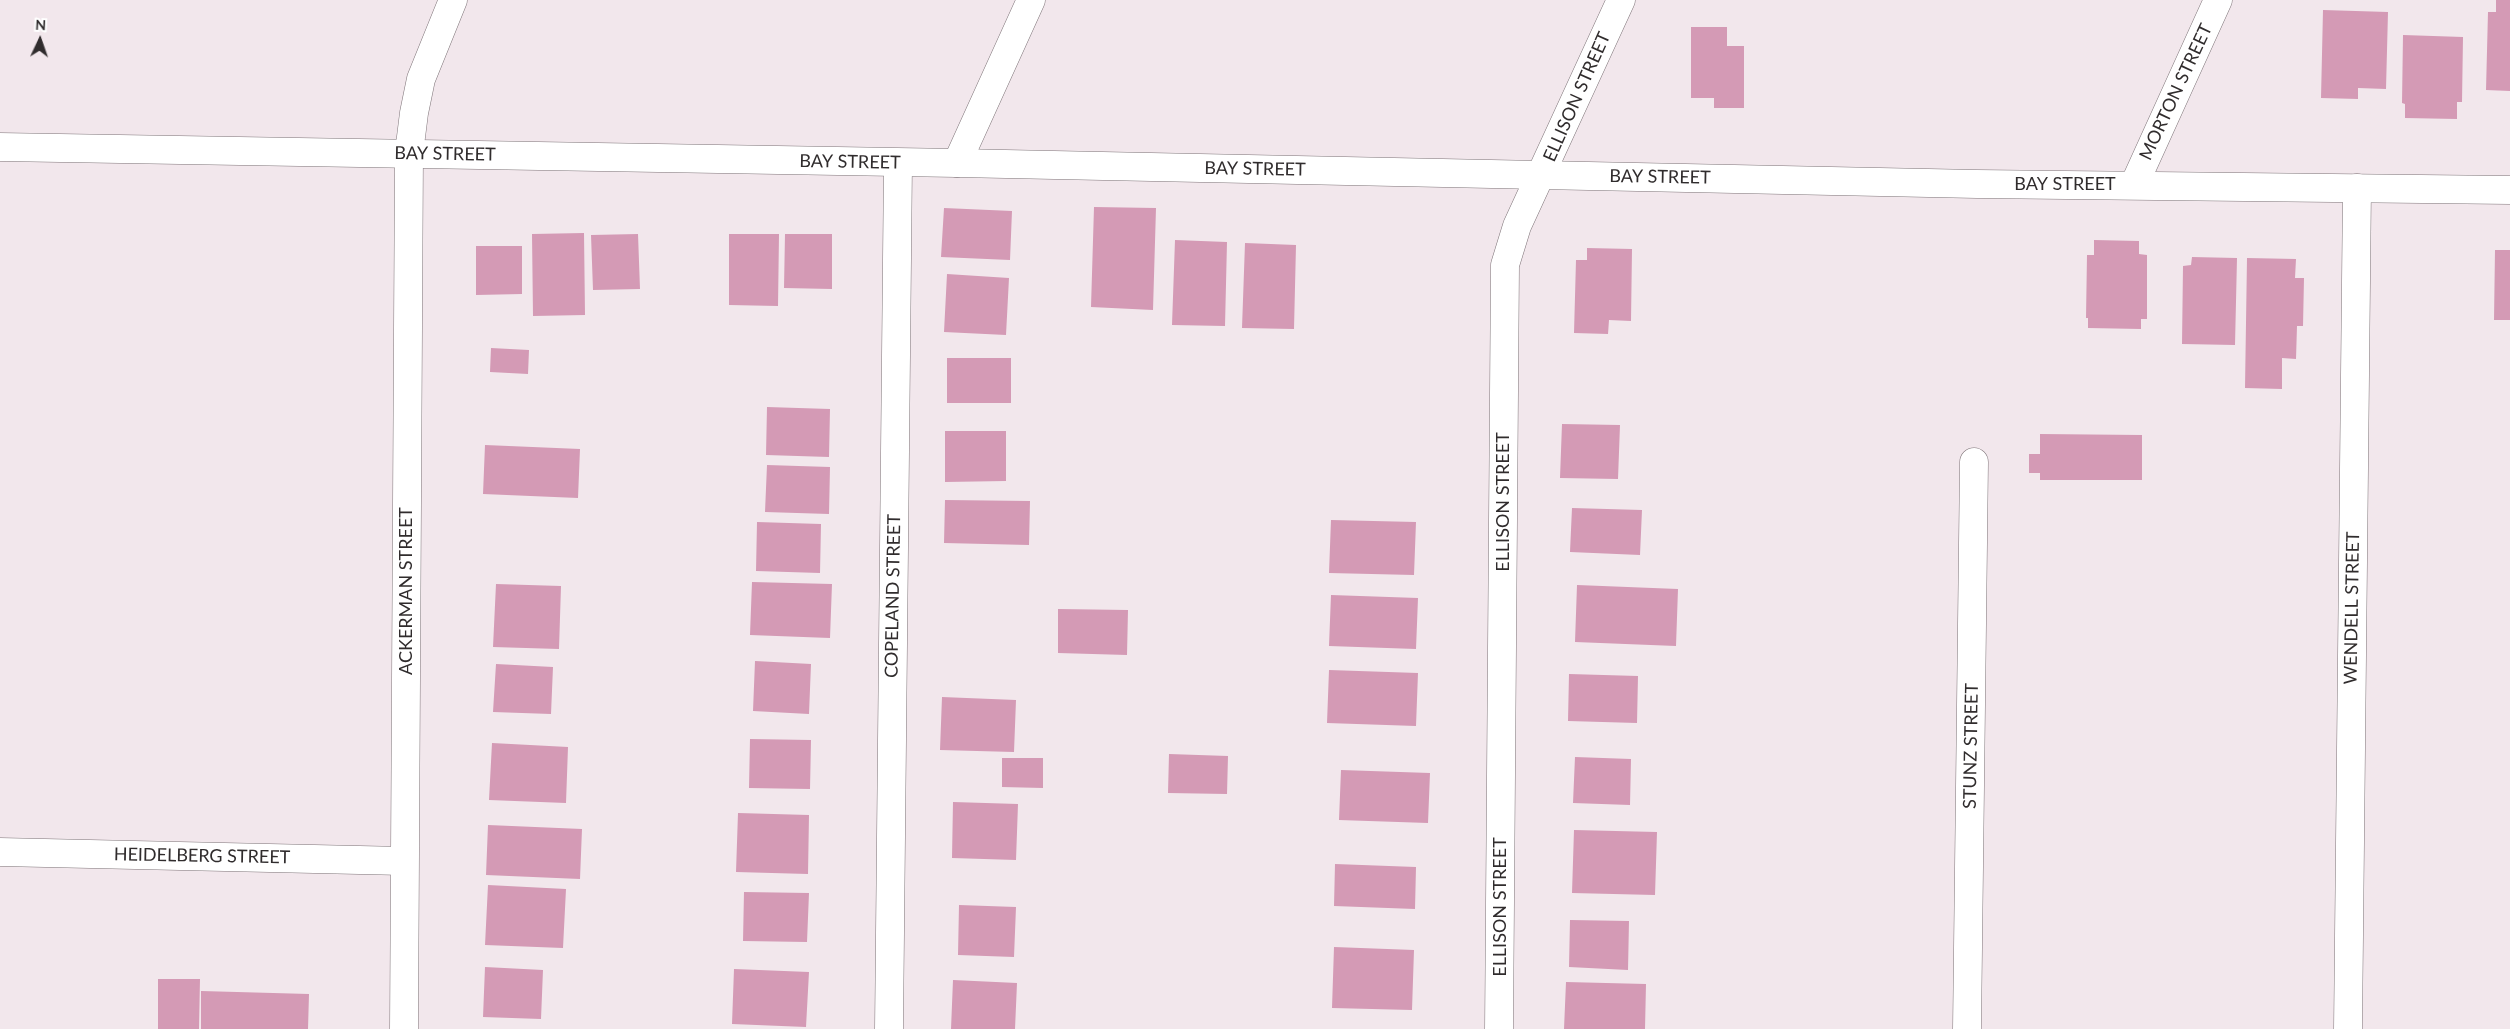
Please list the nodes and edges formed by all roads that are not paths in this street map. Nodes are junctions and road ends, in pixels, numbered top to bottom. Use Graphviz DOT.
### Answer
graph roads {
  1 [pos="453,0"];
  2 [pos="1031,0"];
  3 [pos="1621,0"];
  4 [pos="2218,0"];
  5 [pos="0,147"];
  6 [pos="410,153"];
  7 [pos="898,163"];
  8 [pos="957,163"];
  9 [pos="1541,175"];
  10 [pos="2134,185"];
  11 [pos="2356,188"];
  12 [pos="2510,190"];
  13 [pos="1974,462"];
  14 [pos="0,852"];
  15 [pos="404,860"];
  16 [pos="404,1029"];
  17 [pos="889,1029"];
  18 [pos="1499,1029"];
  19 [pos="1967,1029"];
  20 [pos="2348,1029"];
  1 -- 6 [label="street, ACKERMAN STREET"];
  2 -- 8 [label="street"];
  3 -- 9 [label="street, ELLISON STREET"];
  4 -- 10 [label="street, MORTON STREET"];
  5 -- 6 [label="street, BAY STREET"];
  6 -- 7 [label="street, BAY STREET"];
  6 -- 15 [label="street, ACKERMAN STREET"];
  7 -- 8 [label="street, BAY STREET"];
  7 -- 17 [label="street, COPELAND STREET"];
  8 -- 9 [label="street, BAY STREET"];
  9 -- 10 [label="street, BAY STREET"];
  9 -- 18 [label="street, ELLISON STREET"];
  10 -- 11 [label="street, BAY STREET"];
  11 -- 12 [label="street, BAY STREET"];
  11 -- 20 [label="street, WENDELL STREET"];
  13 -- 19 [label="street, STUNZ STREET"];
  14 -- 15 [label="street, HEIDELBERG STREET"];
  15 -- 16 [label="street, ACKERMAN STREET"];
}
